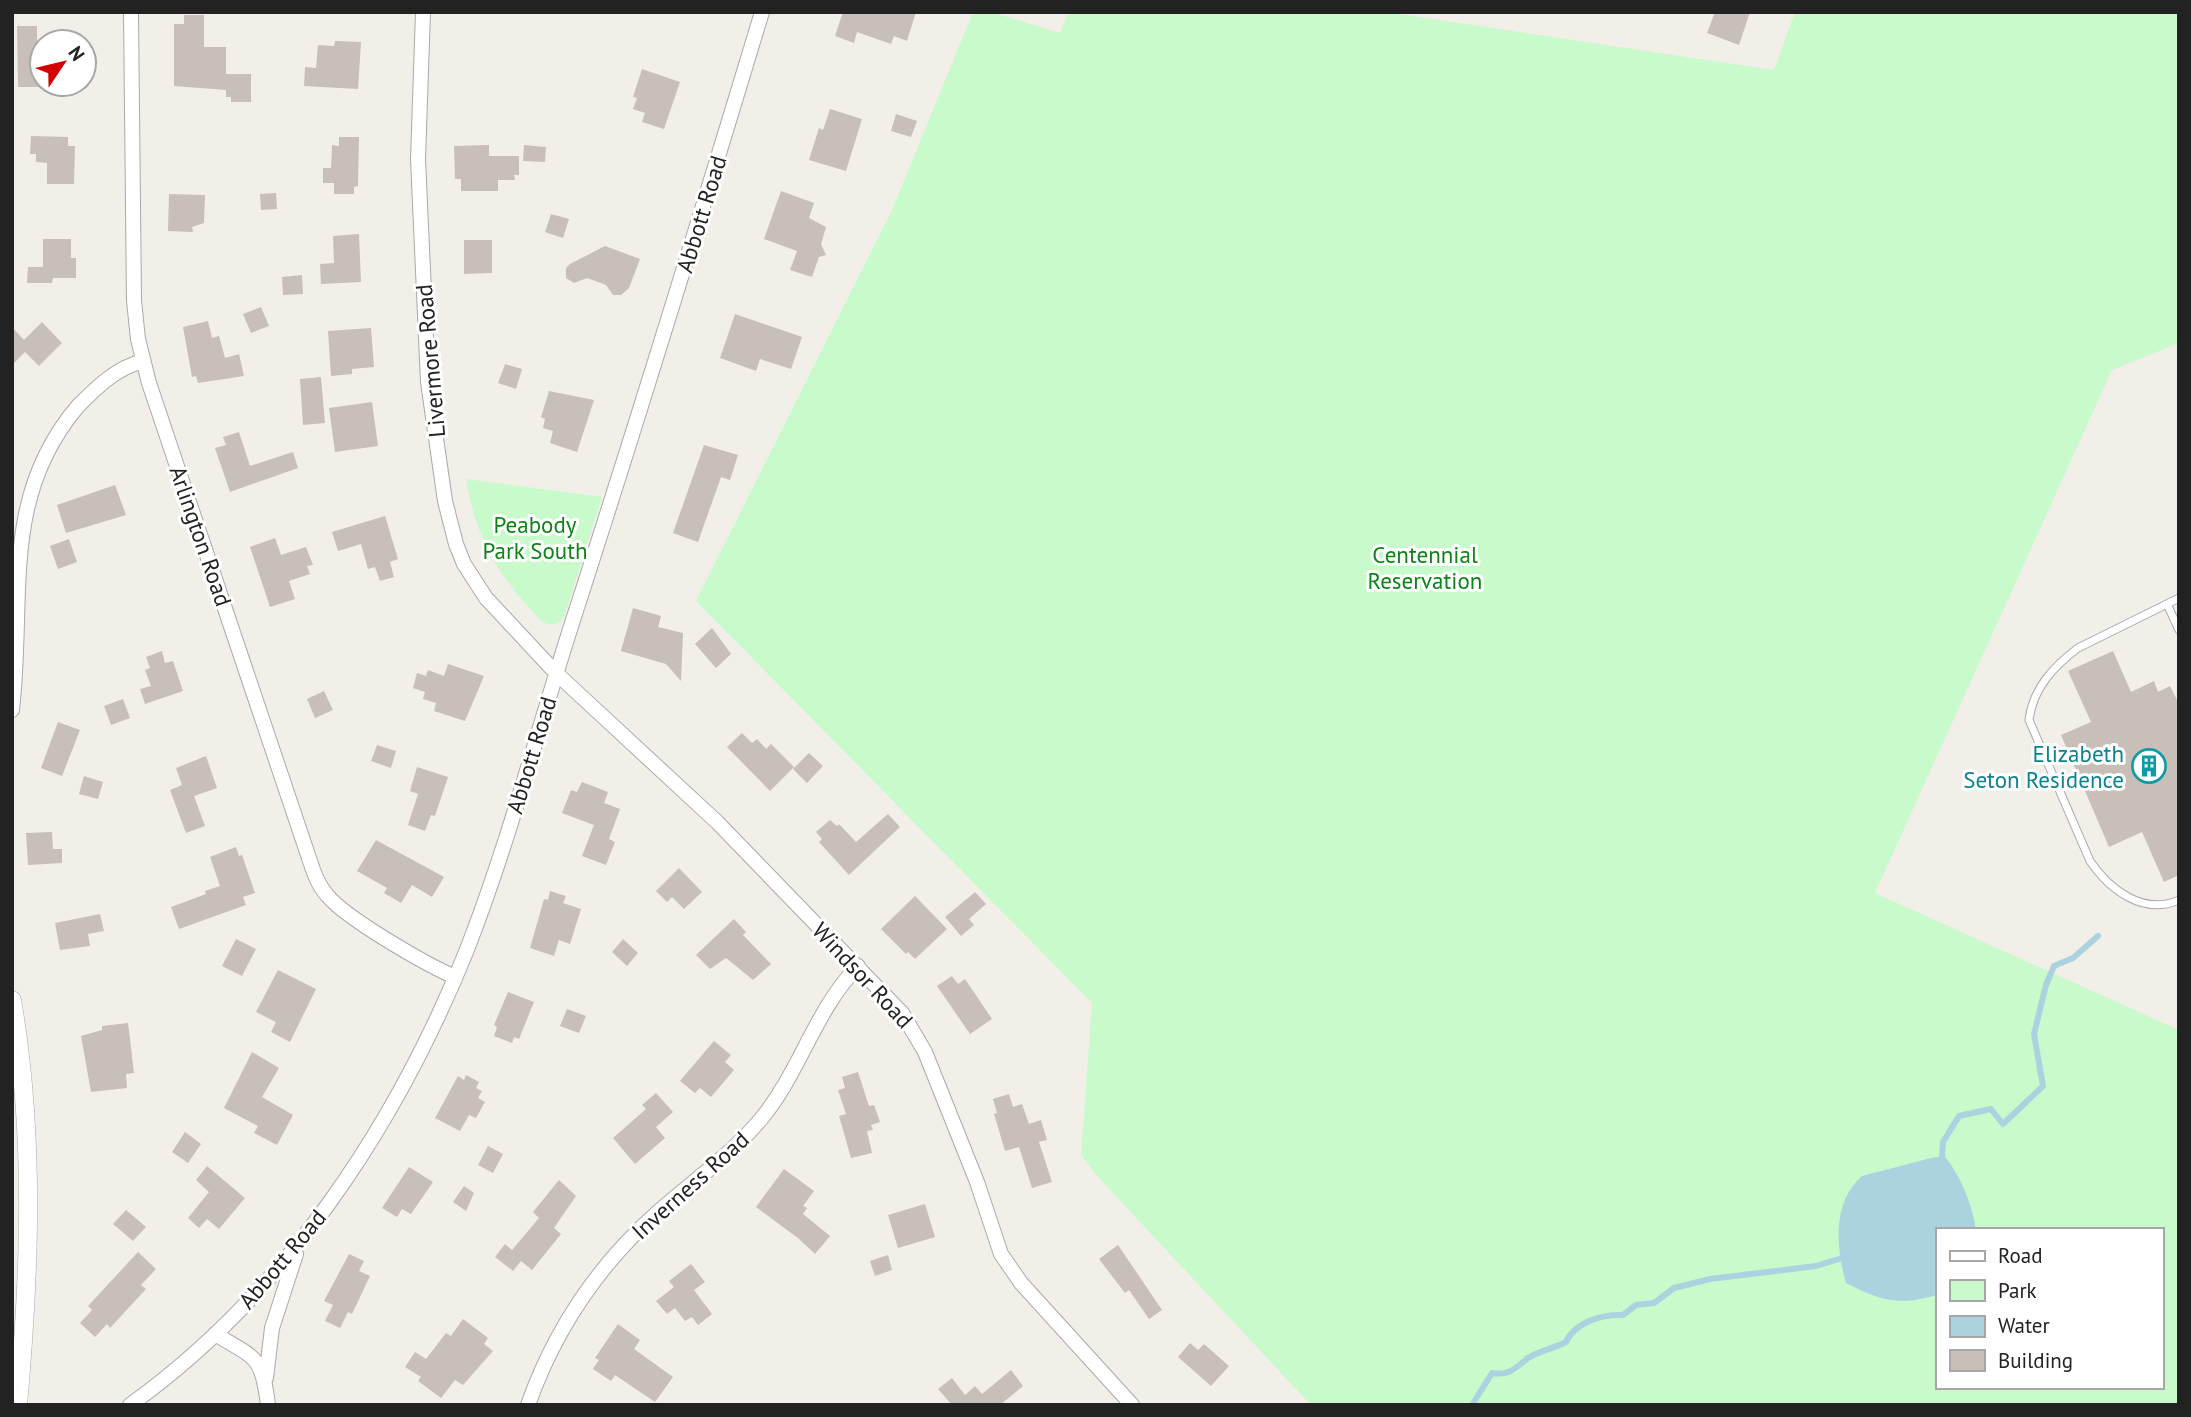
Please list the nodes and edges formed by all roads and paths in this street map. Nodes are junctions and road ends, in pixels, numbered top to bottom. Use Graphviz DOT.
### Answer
graph roads {
  1 [pos="131,12"];
  2 [pos="422,12"];
  3 [pos="762,12"];
  4 [pos="143,361"];
  5 [pos="2179,598"];
  6 [pos="2167,604"];
  7 [pos="2179,630"];
  8 [pos="556,673"];
  9 [pos="12,710"];
  10 [pos="2179,900"];
  11 [pos="858,966"];
  12 [pos="455,977"];
  13 [pos="12,1000"];
  14 [pos="307,1232"];
  15 [pos="215,1334"];
  16 [pos="266,1378"];
  17 [pos="18,1405"];
  18 [pos="130,1405"];
  19 [pos="268,1405"];
  20 [pos="528,1405"];
  21 [pos="1132,1405"];
  1 -- 4 [label="street, Arlington Road"];
  2 -- 8 [label="street, Livermore Road"];
  3 -- 8 [label="street, Abbott Road"];
  4 -- 9 [label="street"];
  4 -- 12 [label="street, Arlington Road"];
  5 -- 6 [label="lane"];
  6 -- 7 [label="lane"];
  6 -- 10 [label="lane"];
  8 -- 11 [label="street, Windsor Road"];
  8 -- 12 [label="street, Abbott Road"];
  11 -- 20 [label="street, Inverness Road"];
  11 -- 21 [label="street, Windsor Road"];
  12 -- 14 [label="street, Abbott Road"];
  13 -- 17 [label="street"];
  14 -- 15 [label="street, Abbott Road"];
  14 -- 16 [label="street"];
  15 -- 16 [label="street"];
  15 -- 18 [label="street, Abbott Road"];
  16 -- 19 [label="street"];
}
